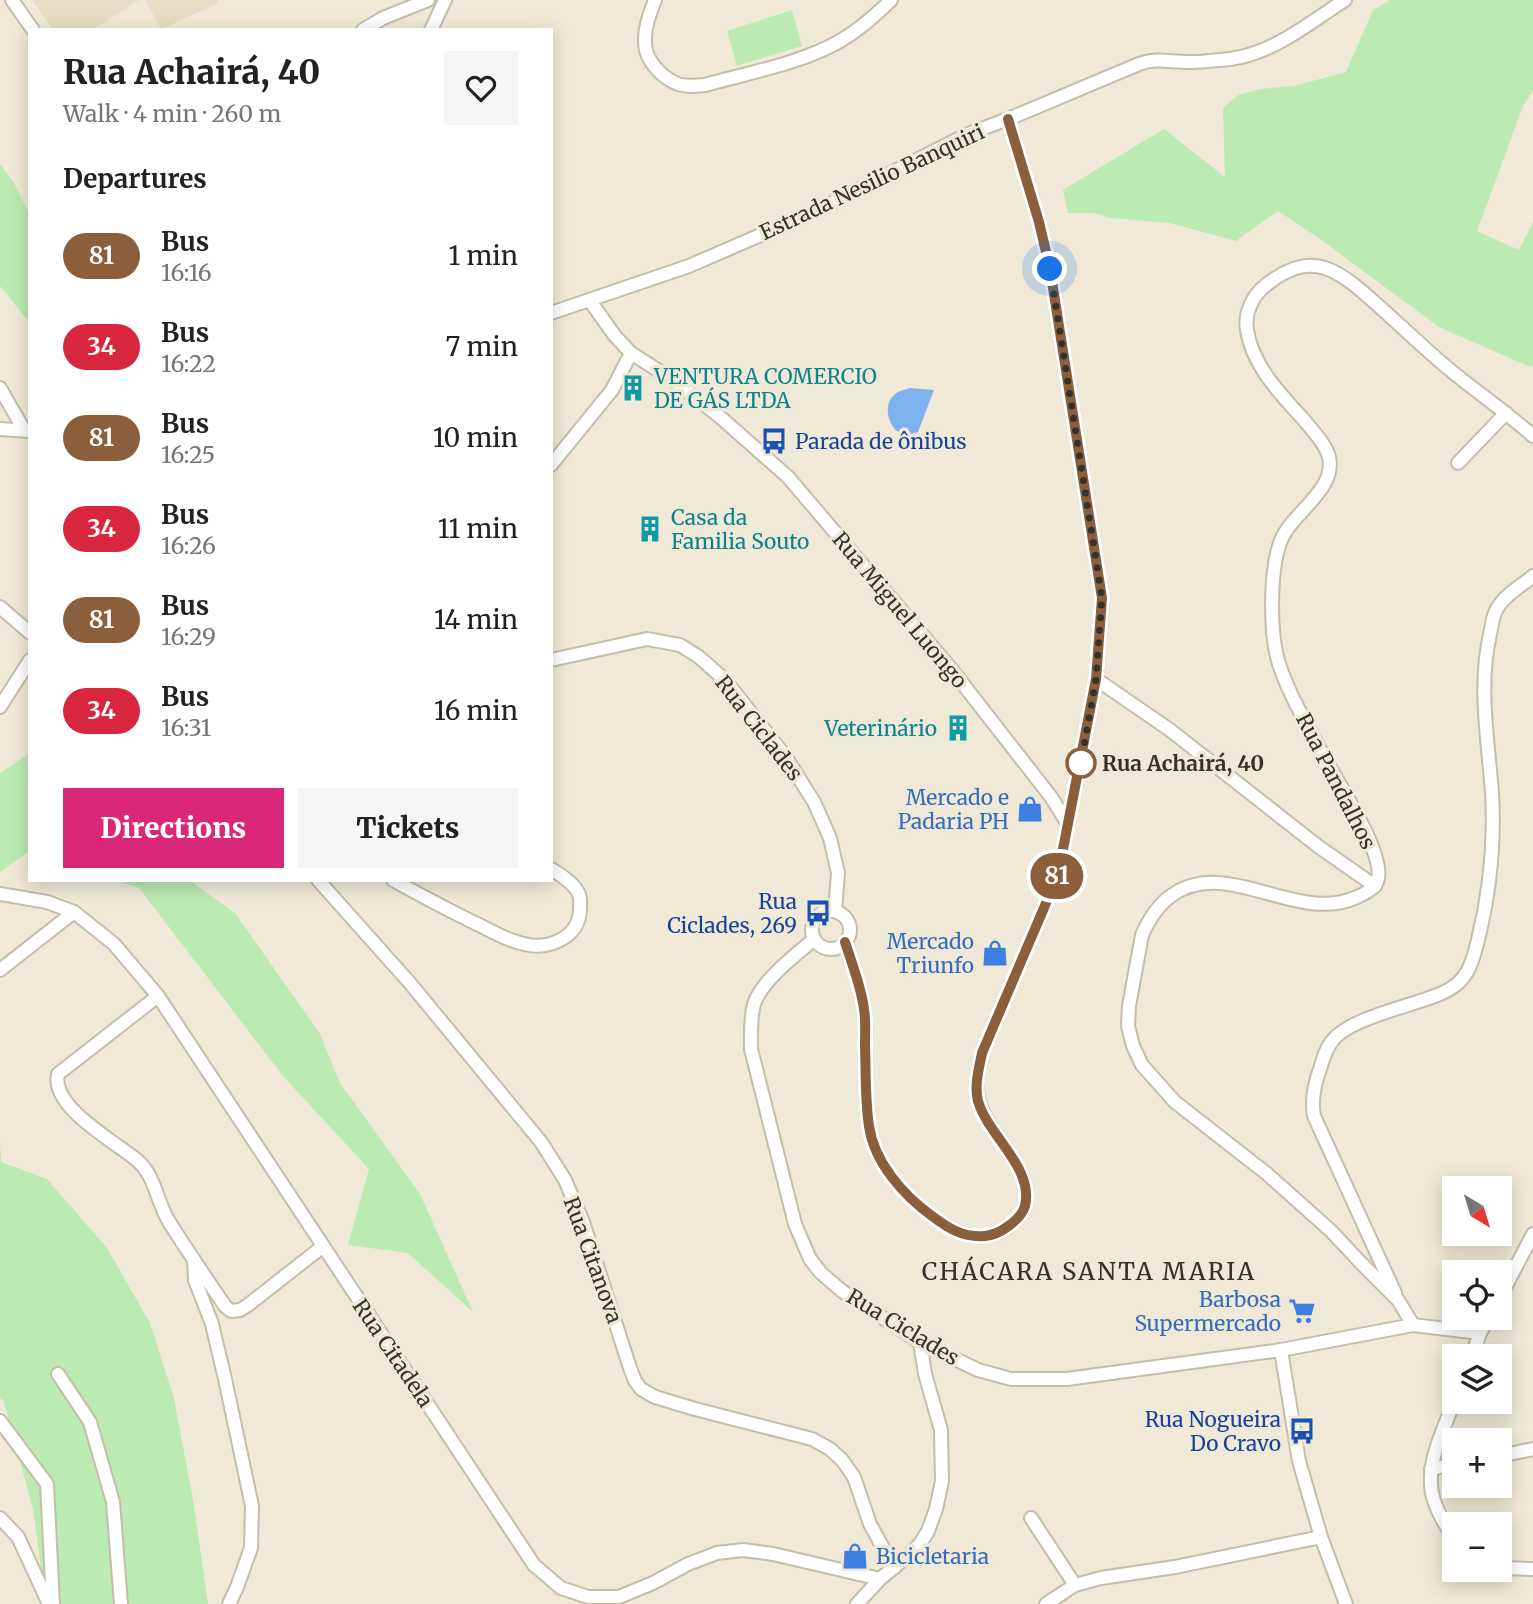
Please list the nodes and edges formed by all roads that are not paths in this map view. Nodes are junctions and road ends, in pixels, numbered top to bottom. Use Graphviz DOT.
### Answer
graph roads {
  1 [pos="12,0"];
  2 [pos="428,0"];
  3 [pos="445,0"];
  4 [pos="655,0"];
  5 [pos="891,0"];
  6 [pos="1345,0"];
  7 [pos="32,28"];
  8 [pos="366,28"];
  9 [pos="432,28"];
  10 [pos="1008,119"];
  11 [pos="590,301"];
  12 [pos="553,312"];
  13 [pos="631,353"];
  14 [pos="0,388"];
  15 [pos="1506,413"];
  16 [pos="0,429"];
  17 [pos="27,430"];
  18 [pos="1533,436"];
  19 [pos="553,463"];
  20 [pos="1458,463"];
  21 [pos="1533,576"];
  22 [pos="0,607"];
  23 [pos="28,631"];
  24 [pos="553,660"];
  25 [pos="28,663"];
  26 [pos="1096,679"];
  27 [pos="0,707"];
  28 [pos="1068,824"];
  29 [pos="553,870"];
  30 [pos="320,882"];
  31 [pos="397,882"];
  32 [pos="1375,886"];
  33 [pos="0,894"];
  34 [pos="835,911"];
  35 [pos="74,912"];
  36 [pos="814,939"];
  37 [pos="845,942"];
  38 [pos="0,970"];
  39 [pos="158,996"];
  40 [pos="1533,1234"];
  41 [pos="323,1247"];
  42 [pos="194,1260"];
  43 [pos="1512,1274"];
  44 [pos="1398,1300"];
  45 [pos="1413,1325"];
  46 [pos="1482,1330"];
  47 [pos="1480,1333"];
  48 [pos="920,1342"];
  49 [pos="1476,1344"];
  50 [pos="1280,1350"];
  51 [pos="58,1374"];
  52 [pos="1449,1414"];
  53 [pos="0,1421"];
  54 [pos="1533,1449"];
  55 [pos="1512,1453"];
  56 [pos="1442,1467"];
  57 [pos="1431,1469"];
  58 [pos="0,1518"];
  59 [pos="1031,1518"];
  60 [pos="1442,1518"];
  61 [pos="1321,1537"];
  62 [pos="894,1568"];
  63 [pos="1512,1568"];
  64 [pos="1533,1569"];
  65 [pos="880,1579"];
  66 [pos="1075,1585"];
  67 [pos="51,1604"];
  68 [pos="121,1604"];
  69 [pos="229,1604"];
  70 [pos="857,1604"];
  71 [pos="1046,1604"];
  72 [pos="1346,1604"];
  1 -- 7 [label="street"];
  2 -- 8 [label="street"];
  3 -- 9 [label="street"];
  4 -- 5 [label="street"];
  6 -- 10 [label="street, Estrada Nesilio Banquiri"];
  10 -- 11 [label="street, Estrada Nesilio Banquiri"];
  10 -- 26 [label="street"];
  11 -- 12 [label="street, Estrada Nesilio Banquiri"];
  11 -- 13 [label="street, Rua Miguel Luongo"];
  13 -- 19 [label="street"];
  13 -- 28 [label="street, Rua Miguel Luongo"];
  14 -- 17 [label="street"];
  15 -- 18 [label="street, Rua Pandalhos"];
  15 -- 20 [label="street"];
  15 -- 32 [label="street, Rua Pandalhos"];
  16 -- 17 [label="street"];
  21 -- 44 [label="street"];
  22 -- 23 [label="street"];
  24 -- 34 [label="street, Rua Ciclades"];
  25 -- 27 [label="street"];
  26 -- 28 [label="street"];
  26 -- 32 [label="street"];
  28 -- 37 [label="street"];
  29 -- 31 [label="street"];
  30 -- 62 [label="street, Rua Citanova"];
  32 -- 44 [label="street"];
  33 -- 35 [label="street, Rua Citadela"];
  34 -- 36 [label="street"];
  34 -- 37 [label="street"];
  35 -- 38 [label="street"];
  35 -- 39 [label="street, Rua Citadela"];
  36 -- 37 [label="street"];
  36 -- 48 [label="street, Rua Ciclades"];
  39 -- 41 [label="street, Rua Citadela"];
  39 -- 42 [label="street"];
  40 -- 43 [label="street"];
  41 -- 42 [label="street"];
  41 -- 65 [label="street, Rua Citadela"];
  42 -- 69 [label="street"];
  44 -- 45 [label="street"];
  45 -- 47 [label="street, Rua Ciclades"];
  45 -- 50 [label="street, Rua Ciclades"];
  46 -- 47 [label="street"];
  47 -- 49 [label="street"];
  48 -- 50 [label="street, Rua Ciclades"];
  48 -- 62 [label="street"];
  50 -- 61 [label="street"];
  51 -- 68 [label="street"];
  52 -- 57 [label="street"];
  53 -- 67 [label="street"];
  54 -- 55 [label="street"];
  56 -- 57 [label="street"];
  57 -- 60 [label="street"];
  58 -- 67 [label="street"];
  59 -- 66 [label="street"];
  61 -- 66 [label="street"];
  61 -- 72 [label="street"];
  62 -- 65 [label="street"];
  63 -- 64 [label="street"];
  65 -- 70 [label="street"];
  66 -- 71 [label="street"];
}
